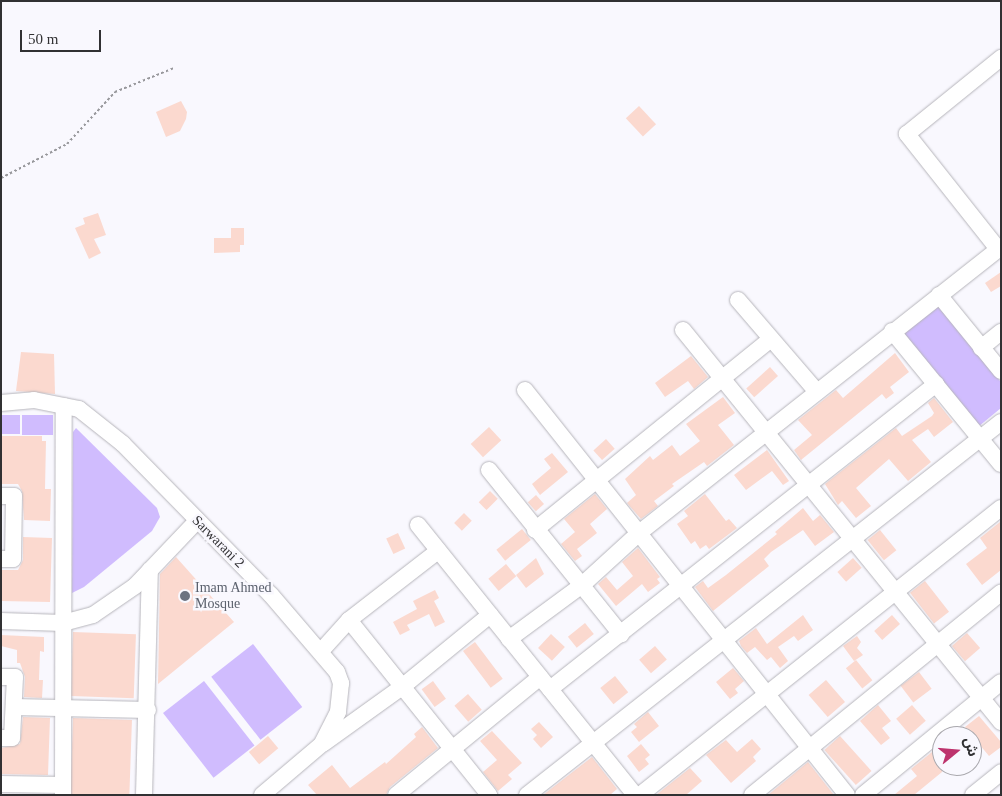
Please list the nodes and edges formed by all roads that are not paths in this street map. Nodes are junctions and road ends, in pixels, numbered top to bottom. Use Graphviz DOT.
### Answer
graph roads {
  1 [pos="1001,58"];
  2 [pos="1000,248"];
  3 [pos="939,295"];
  4 [pos="738,300"];
  5 [pos="683,330"];
  6 [pos="892,331"];
  7 [pos="1001,332"];
  8 [pos="770,340"];
  9 [pos="981,348"];
  10 [pos="1001,371"];
  11 [pos="723,379"];
  12 [pos="936,384"];
  13 [pos="524,390"];
  14 [pos="817,392"];
  15 [pos="1,403"];
  16 [pos="64,406"];
  17 [pos="1001,422"];
  18 [pos="766,433"];
  19 [pos="980,438"];
  20 [pos="1001,464"];
  21 [pos="488,470"];
  22 [pos="598,482"];
  23 [pos="810,486"];
  24 [pos="1,496"];
  25 [pos="1001,508"];
  26 [pos="198,521"];
  27 [pos="418,525"];
  28 [pos="535,530"];
  29 [pos="639,533"];
  30 [pos="853,540"];
  31 [pos="438,550"];
  32 [pos="1,559"];
  33 [pos="150,570"];
  34 [pos="581,586"];
  35 [pos="682,587"];
  36 [pos="895,592"];
  37 [pos="1001,593"];
  38 [pos="490,615"];
  39 [pos="349,620"];
  40 [pos="1,621"];
  41 [pos="63,623"];
  42 [pos="621,634"];
  43 [pos="509,639"];
  44 [pos="724,640"];
  45 [pos="936,643"];
  46 [pos="322,650"];
  47 [pos="1,677"];
  48 [pos="1001,682"];
  49 [pos="545,683"];
  50 [pos="402,687"];
  51 [pos="767,694"];
  52 [pos="981,698"];
  53 [pos="14,707"];
  54 [pos="63,708"];
  55 [pos="148,710"];
  56 [pos="1001,722"];
  57 [pos="1,738"];
  58 [pos="593,742"];
  59 [pos="322,744"];
  60 [pos="810,748"];
  61 [pos="452,749"];
  62 [pos="1001,772"];
  63 [pos="1,784"];
  64 [pos="63,790"];
  65 [pos="144,795"];
  66 [pos="262,795"];
  67 [pos="396,795"];
  68 [pos="489,795"];
  69 [pos="527,795"];
  70 [pos="635,795"];
  71 [pos="640,795"];
  72 [pos="752,795"];
  73 [pos="848,795"];
  74 [pos="863,795"];
  75 [pos="973,795"];
  1 -- 2 [label="street"];
  2 -- 3 [label="street"];
  3 -- 6 [label="street"];
  3 -- 9 [label="street"];
  4 -- 8 [label="street"];
  5 -- 11 [label="street"];
  6 -- 12 [label="street"];
  6 -- 14 [label="street"];
  7 -- 9 [label="street"];
  8 -- 11 [label="street"];
  8 -- 14 [label="street"];
  9 -- 10 [label="street"];
  11 -- 18 [label="street"];
  11 -- 22 [label="street"];
  12 -- 19 [label="street"];
  12 -- 23 [label="street"];
  13 -- 22 [label="street"];
  14 -- 18 [label="street"];
  15 -- 16 [label="street, Sarwarani 2"];
  16 -- 26 [label="street, Sarwarani 2"];
  16 -- 41 [label="street"];
  17 -- 19 [label="street"];
  18 -- 23 [label="street"];
  18 -- 29 [label="street"];
  19 -- 20 [label="street"];
  19 -- 30 [label="street"];
  21 -- 28 [label="street"];
  22 -- 28 [label="street"];
  22 -- 29 [label="street"];
  23 -- 30 [label="street"];
  23 -- 35 [label="street"];
  24 -- 32 [label="street"];
  25 -- 36 [label="street"];
  26 -- 33 [label="street"];
  26 -- 46 [label="street, Sarwarani 2"];
  27 -- 31 [label="street"];
  28 -- 34 [label="street"];
  29 -- 34 [label="street"];
  29 -- 35 [label="street"];
  30 -- 36 [label="street"];
  30 -- 44 [label="street"];
  31 -- 38 [label="street"];
  31 -- 39 [label="street"];
  33 -- 41 [label="street"];
  33 -- 55 [label="street"];
  34 -- 42 [label="street"];
  34 -- 43 [label="street"];
  35 -- 42 [label="street"];
  35 -- 44 [label="street"];
  36 -- 45 [label="street"];
  36 -- 51 [label="street"];
  37 -- 45 [label="street"];
  38 -- 43 [label="street"];
  38 -- 50 [label="street"];
  39 -- 46 [label="street"];
  39 -- 50 [label="street"];
  40 -- 41 [label="street"];
  41 -- 54 [label="street"];
  42 -- 49 [label="street"];
  43 -- 49 [label="street"];
  44 -- 51 [label="street"];
  44 -- 58 [label="street"];
  45 -- 52 [label="street"];
  45 -- 60 [label="street"];
  46 -- 59 [label="street, Sarwarani 2"];
  47 -- 53 [label="street"];
  48 -- 52 [label="street"];
  49 -- 58 [label="street"];
  49 -- 61 [label="street"];
  50 -- 59 [label="street"];
  50 -- 61 [label="street"];
  51 -- 60 [label="street"];
  51 -- 71 [label="street"];
  52 -- 56 [label="street"];
  52 -- 74 [label="street"];
  53 -- 54 [label="street"];
  53 -- 57 [label="street"];
  54 -- 55 [label="street"];
  54 -- 64 [label="street"];
  55 -- 65 [label="street"];
  58 -- 69 [label="street"];
  58 -- 70 [label="street"];
  59 -- 66 [label="street, Sarwarani 2"];
  60 -- 72 [label="street"];
  60 -- 73 [label="street"];
  61 -- 67 [label="street"];
  61 -- 68 [label="street"];
  62 -- 75 [label="street"];
  63 -- 64 [label="street"];
}
